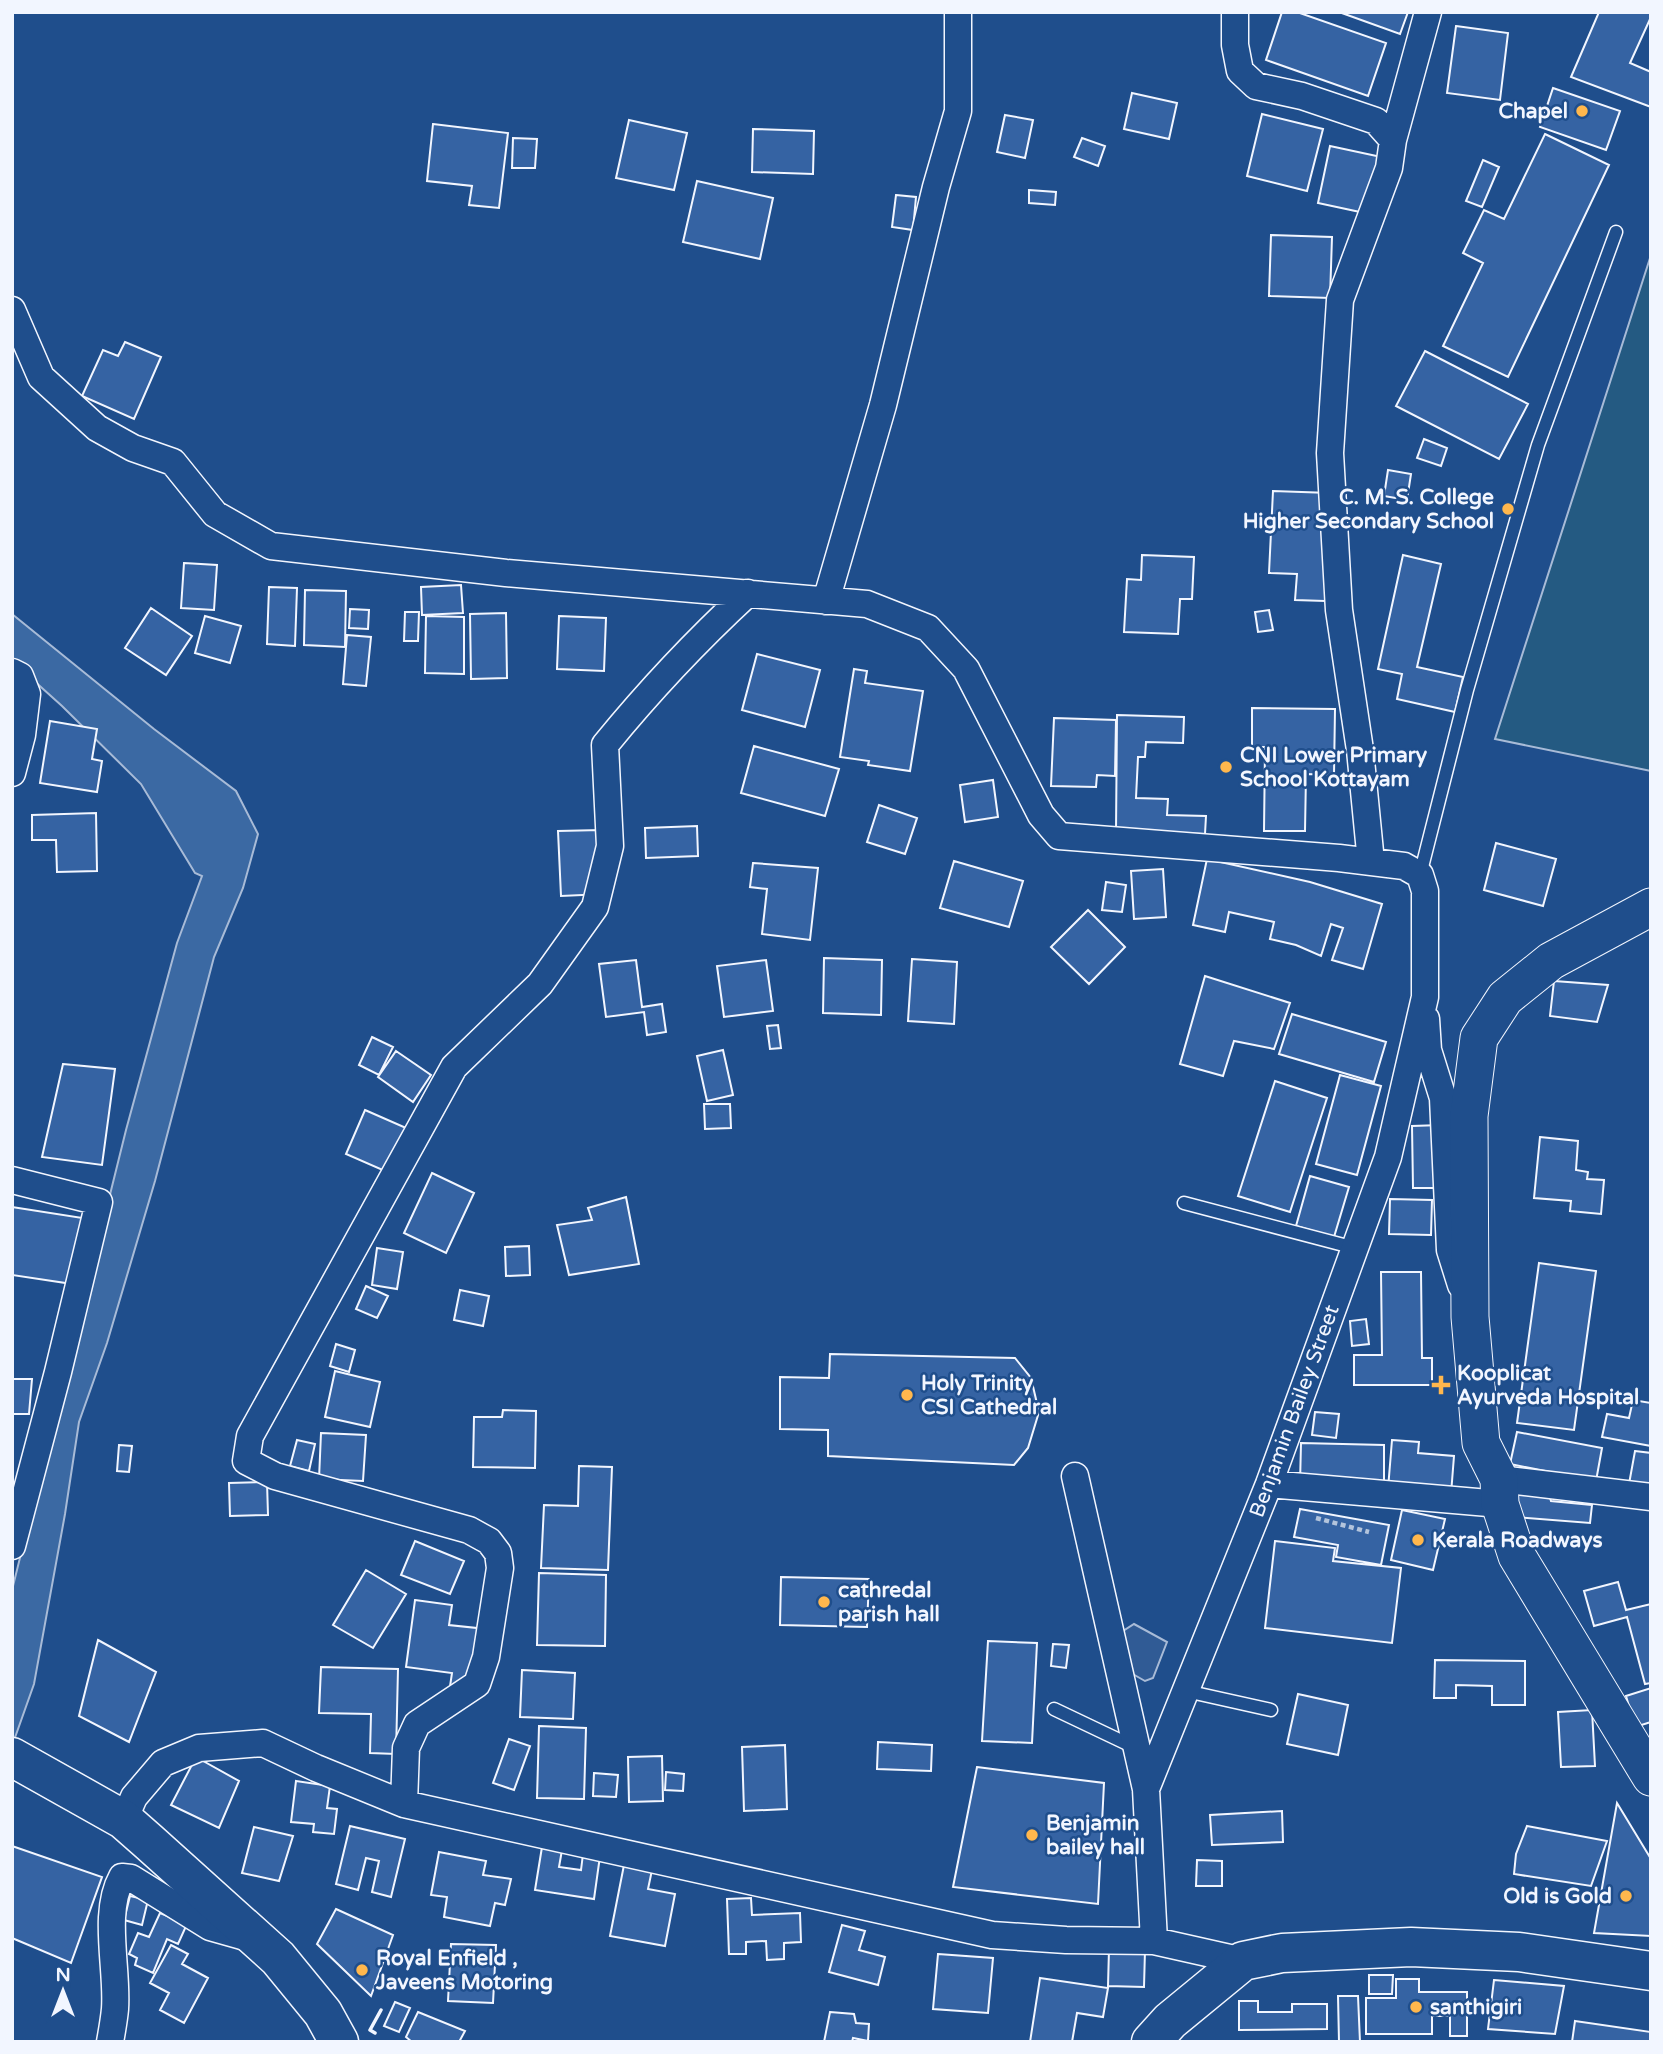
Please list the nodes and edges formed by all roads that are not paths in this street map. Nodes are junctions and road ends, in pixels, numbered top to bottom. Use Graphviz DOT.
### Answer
graph roads {
  1 [pos="958,12"];
  2 [pos="1235,12"];
  3 [pos="1427,12"];
  4 [pos="1393,140"];
  5 [pos="1616,232"];
  6 [pos="12,310"];
  7 [pos="748,593"];
  8 [pos="826,601"];
  9 [pos="12,671"];
  10 [pos="12,772"];
  11 [pos="1371,862"];
  12 [pos="1420,875"];
  13 [pos="1651,907"];
  14 [pos="1424,997"];
  15 [pos="12,1180"];
  16 [pos="1184,1203"];
  17 [pos="1355,1248"];
  18 [pos="1470,1317"];
  19 [pos="1075,1476"];
  20 [pos="1269,1484"];
  21 [pos="1499,1491"];
  22 [pos="1651,1497"];
  23 [pos="13,1543"];
  24 [pos="1186,1691"];
  25 [pos="1054,1709"];
  26 [pos="1271,1710"];
  27 [pos="1137,1749"];
  28 [pos="27,1765"];
  29 [pos="1651,1777"];
  30 [pos="1146,1789"];
  31 [pos="404,1804"];
  32 [pos="124,1820"];
  33 [pos="1154,1941"];
  34 [pos="259,1942"];
  35 [pos="1243,1961"];
  36 [pos="1651,1971"];
  37 [pos="1166,2035"];
  38 [pos="110,2042"];
  39 [pos="339,2042"];
  1 -- 8 [label="street"];
  2 -- 4 [label="street"];
  3 -- 4 [label="street"];
  4 -- 11 [label="street"];
  5 -- 12 [label="lane"];
  6 -- 7 [label="street"];
  7 -- 8 [label="street"];
  7 -- 31 [label="street"];
  8 -- 11 [label="street"];
  9 -- 10 [label="street"];
  11 -- 12 [label="street"];
  12 -- 14 [label="street, Benjamin Bailey Street"];
  13 -- 18 [label="main road"];
  14 -- 17 [label="street, Benjamin Bailey Street"];
  14 -- 18 [label="street"];
  15 -- 23 [label="street"];
  16 -- 17 [label="lane"];
  17 -- 20 [label="street, Benjamin Bailey Street"];
  18 -- 21 [label="main road"];
  19 -- 27 [label="street"];
  20 -- 21 [label="street"];
  20 -- 24 [label="street, Benjamin Bailey Street"];
  21 -- 22 [label="street"];
  21 -- 29 [label="main road"];
  24 -- 26 [label="lane"];
  24 -- 30 [label="street, Benjamin Bailey Street"];
  25 -- 27 [label="lane"];
  27 -- 30 [label="street"];
  28 -- 32 [label="main road"];
  30 -- 33 [label="street, Benjamin Bailey Street"];
  31 -- 32 [label="street"];
  31 -- 33 [label="street"];
  32 -- 34 [label="main road"];
  33 -- 35 [label="street"];
  34 -- 38 [label="street"];
  34 -- 39 [label="main road"];
  35 -- 36 [label="main road"];
  35 -- 37 [label="main road"];
}
